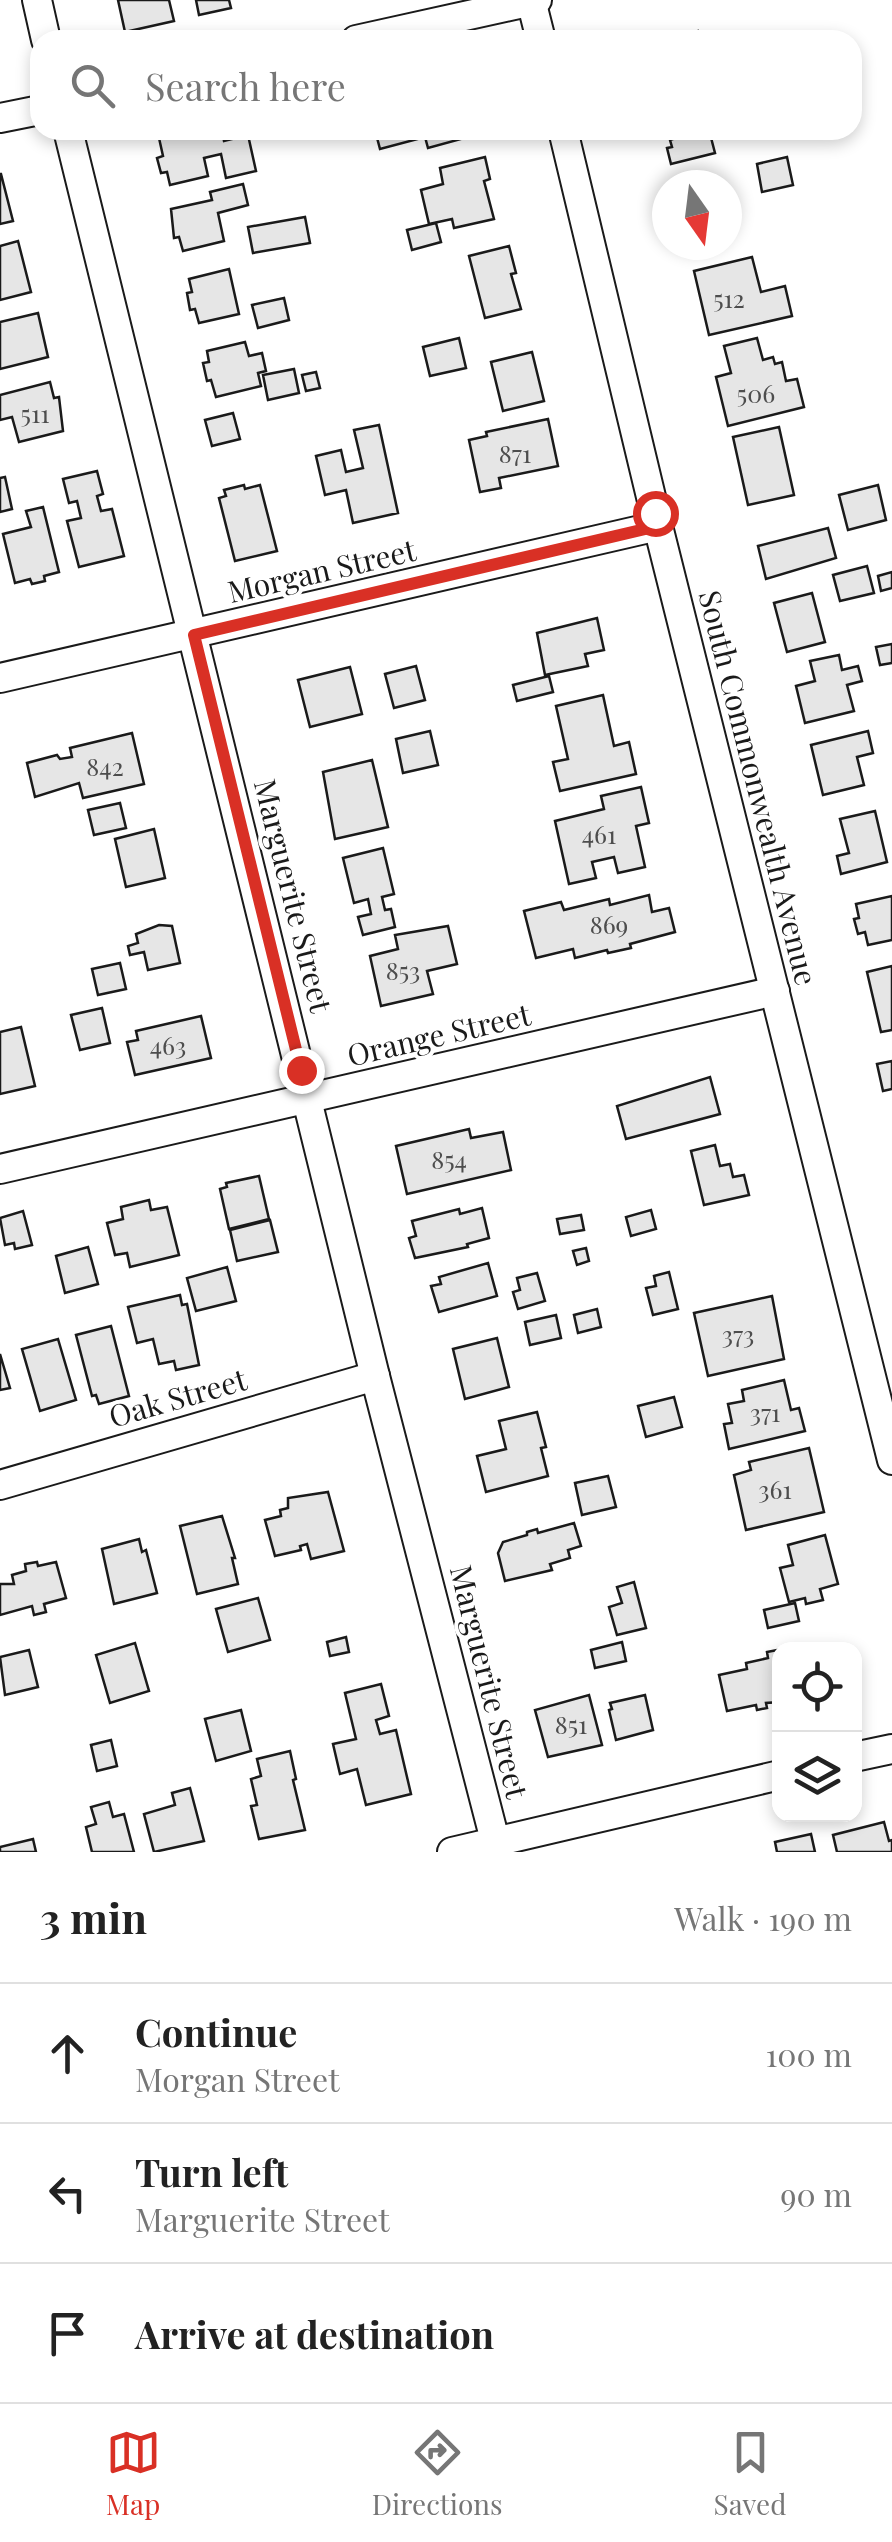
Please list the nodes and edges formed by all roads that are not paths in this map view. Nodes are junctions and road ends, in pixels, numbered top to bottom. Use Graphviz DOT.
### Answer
graph roads {
  1 [pos="36,0"];
  2 [pos="533,0"];
  3 [pos="44,30"];
  4 [pos="400,30"];
  5 [pos="539,30"];
  6 [pos="30,112"];
  7 [pos="0,118"];
  8 [pos="70,140"];
  9 [pos="565,140"];
  10 [pos="658,526"];
  11 [pos="194,635"];
  12 [pos="0,678"];
  13 [pos="775,991"];
  14 [pos="309,1100"];
  15 [pos="0,1169"];
  16 [pos="375,1376"];
  17 [pos="892,1460"];
  18 [pos="0,1485"];
  19 [pos="892,1749"];
  20 [pos="862,1756"];
  21 [pos="772,1776"];
  22 [pos="496,1846"];
  23 [pos="452,1852"];
  1 -- 3 [label="street"];
  2 -- 4 [label="street"];
  2 -- 5 [label="street"];
  6 -- 7 [label="street"];
  8 -- 11 [label="street, Marguerite Street"];
  9 -- 10 [label="street, South Commonwealth Avenue"];
  10 -- 11 [label="street, Morgan Street"];
  10 -- 13 [label="street, South Commonwealth Avenue"];
  11 -- 12 [label="street, Morgan Street"];
  11 -- 14 [label="street, Marguerite Street"];
  13 -- 14 [label="street, Orange Street"];
  13 -- 17 [label="street, South Commonwealth Avenue"];
  14 -- 15 [label="street, Orange Street"];
  14 -- 16 [label="street, Marguerite Street"];
  16 -- 18 [label="street, Oak Street"];
  16 -- 22 [label="street, Marguerite Street"];
  19 -- 20 [label="street"];
  21 -- 22 [label="street"];
  22 -- 23 [label="street"];
}
